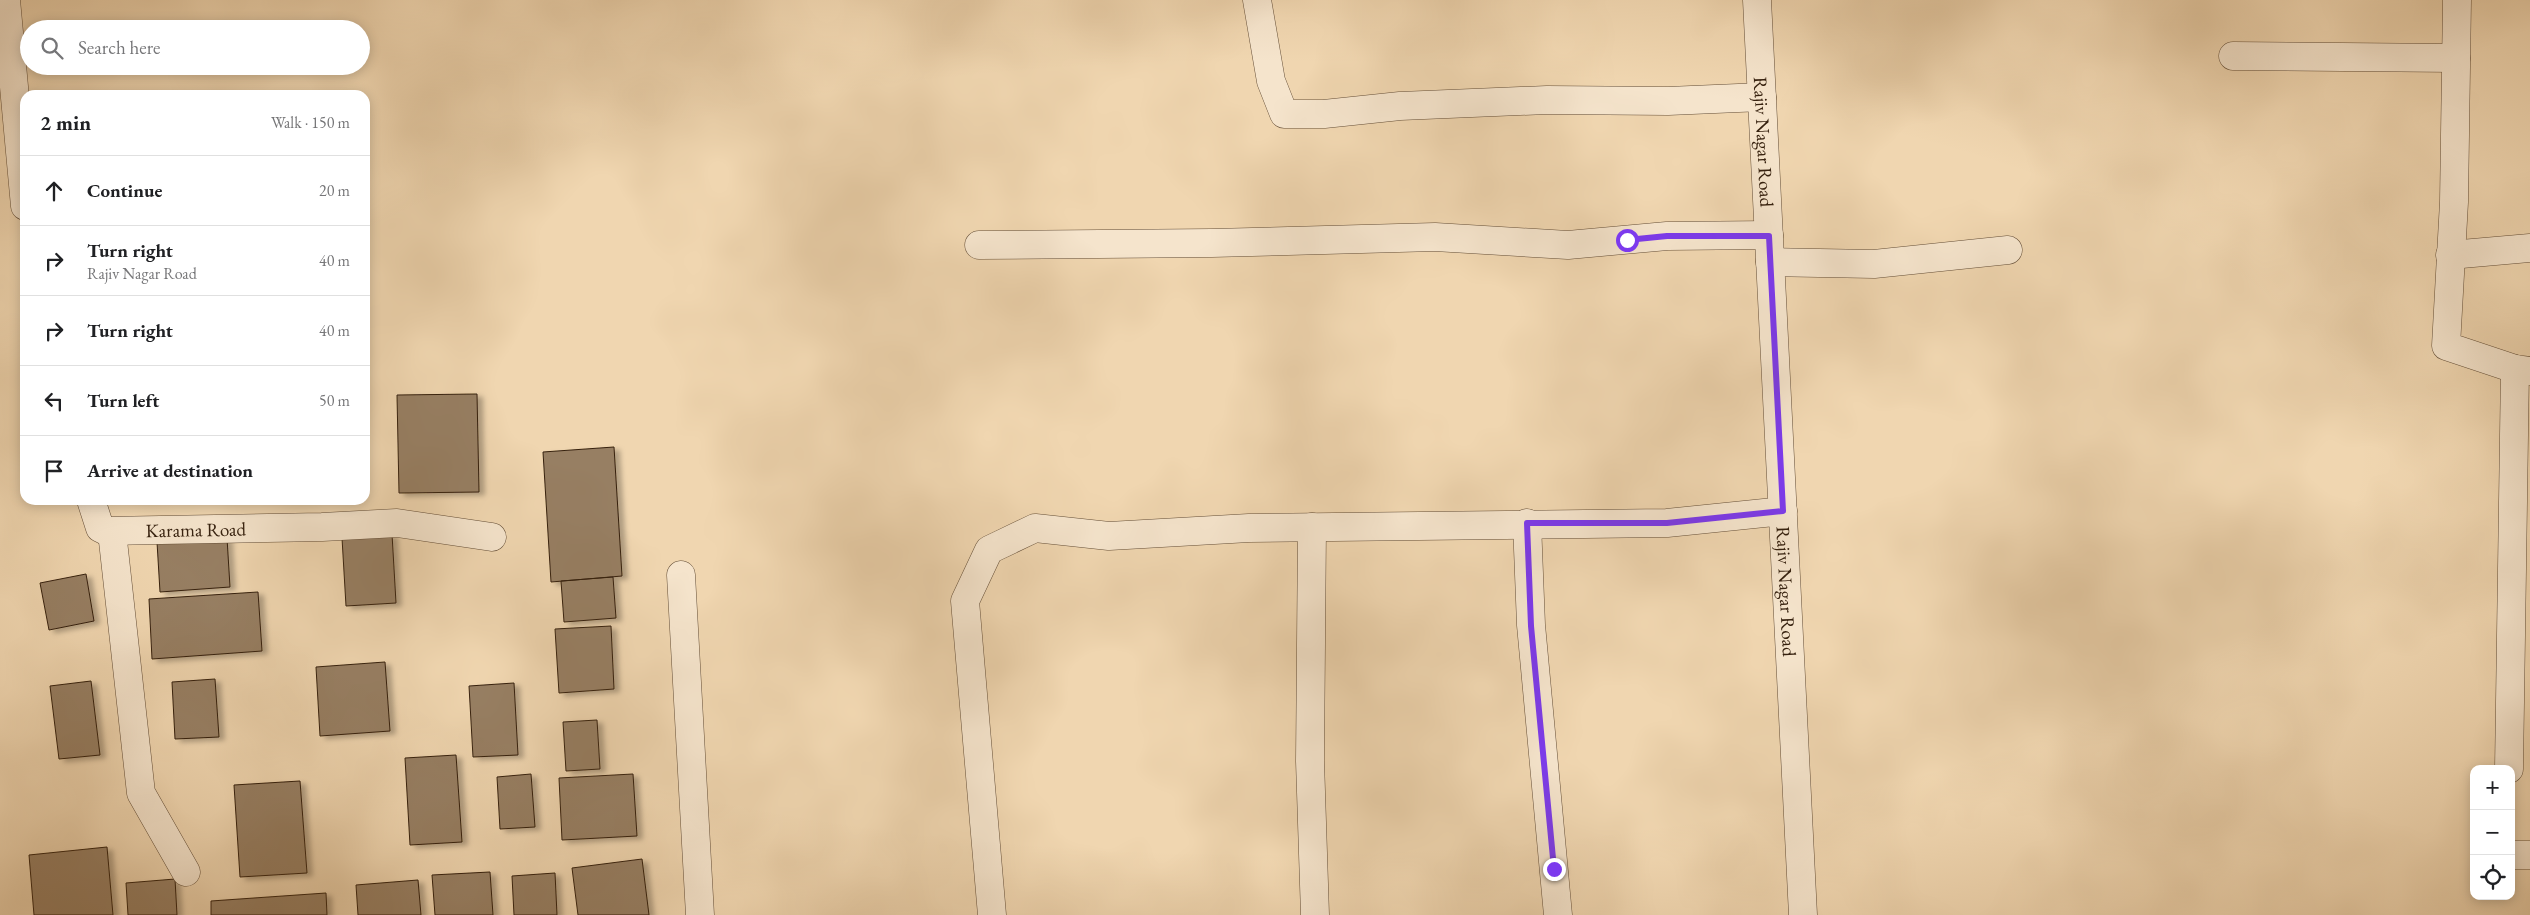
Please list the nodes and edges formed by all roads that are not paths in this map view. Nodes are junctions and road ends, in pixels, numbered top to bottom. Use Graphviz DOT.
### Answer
graph roads {
  1 [pos="6,0"];
  2 [pos="1257,0"];
  3 [pos="1758,0"];
  4 [pos="2457,0"];
  5 [pos="2233,56"];
  6 [pos="2456,58"];
  7 [pos="1762,97"];
  8 [pos="20,152"];
  9 [pos="979,245"];
  10 [pos="2530,248"];
  11 [pos="1770,249"];
  12 [pos="2008,250"];
  13 [pos="2450,255"];
  14 [pos="2523,370"];
  15 [pos="93,505"];
  16 [pos="1783,511"];
  17 [pos="1527,523"];
  18 [pos="1312,527"];
  19 [pos="112,532"];
  20 [pos="492,537"];
  21 [pos="682,575"];
  22 [pos="2509,765"];
  23 [pos="2515,855"];
  24 [pos="2530,855"];
  25 [pos="186,872"];
  26 [pos="700,915"];
  27 [pos="992,915"];
  28 [pos="1315,915"];
  29 [pos="1558,915"];
  30 [pos="1803,915"];
  1 -- 8 [label="street"];
  2 -- 7 [label="street"];
  3 -- 7 [label="street, Rajiv Nagar Road"];
  4 -- 6 [label="street"];
  5 -- 6 [label="street"];
  6 -- 13 [label="street"];
  7 -- 11 [label="street, Rajiv Nagar Road"];
  9 -- 11 [label="street"];
  10 -- 13 [label="street"];
  11 -- 12 [label="street"];
  11 -- 16 [label="street, Rajiv Nagar Road"];
  13 -- 14 [label="street"];
  14 -- 22 [label="street"];
  15 -- 19 [label="street"];
  16 -- 17 [label="street"];
  16 -- 30 [label="street, Rajiv Nagar Road"];
  17 -- 18 [label="street"];
  17 -- 29 [label="street"];
  18 -- 27 [label="street"];
  18 -- 28 [label="street"];
  19 -- 20 [label="street, Karama Road"];
  19 -- 25 [label="street"];
  21 -- 26 [label="street"];
  23 -- 24 [label="street"];
}
